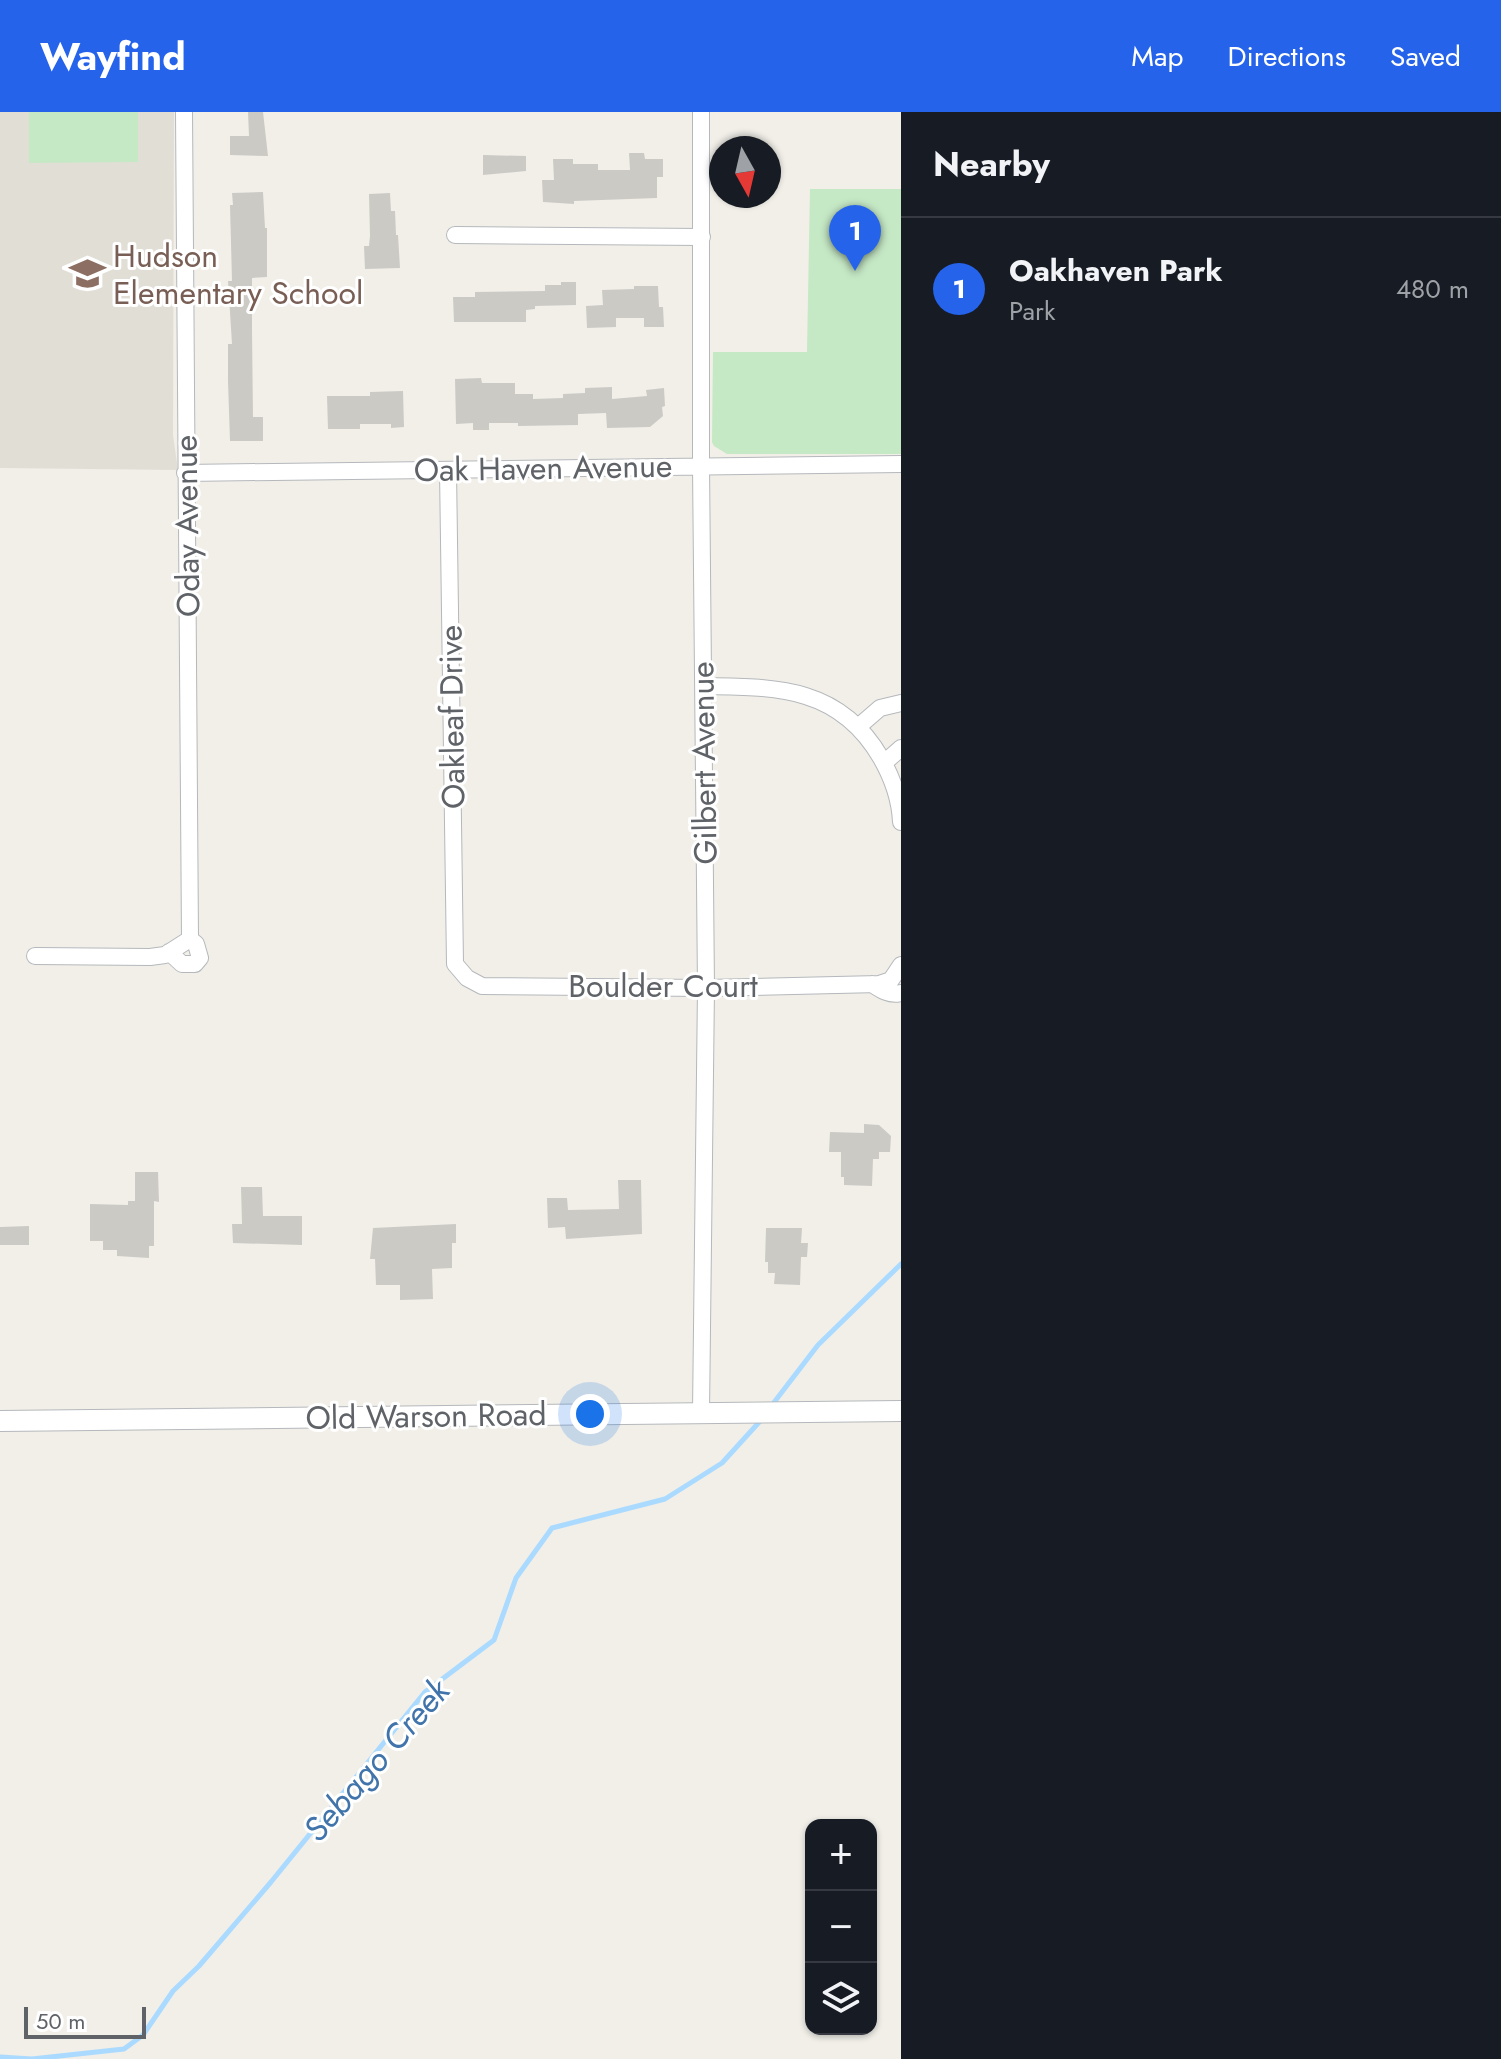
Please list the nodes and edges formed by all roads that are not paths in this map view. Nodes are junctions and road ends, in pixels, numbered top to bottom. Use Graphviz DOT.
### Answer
graph roads {
  1 [pos="184,112"];
  2 [pos="701,112"];
  3 [pos="455,235"];
  4 [pos="702,237"];
  5 [pos="901,464"];
  6 [pos="701,465"];
  7 [pos="448,470"];
  8 [pos="185,473"];
  9 [pos="704,686"];
  10 [pos="901,703"];
  11 [pos="858,727"];
  12 [pos="901,748"];
  13 [pos="884,763"];
  14 [pos="901,822"];
  15 [pos="190,939"];
  16 [pos="169,952"];
  17 [pos="35,956"];
  18 [pos="455,964"];
  19 [pos="901,965"];
  20 [pos="876,984"];
  21 [pos="706,988"];
  22 [pos="901,993"];
  23 [pos="901,1411"];
  24 [pos="701,1413"];
  25 [pos="0,1421"];
  1 -- 8 [label="street, Oday Avenue"];
  2 -- 4 [label="street, Gilbert Avenue"];
  3 -- 4 [label="street"];
  4 -- 6 [label="street, Gilbert Avenue"];
  5 -- 6 [label="street, Oak Haven Avenue"];
  6 -- 7 [label="street, Oak Haven Avenue"];
  6 -- 9 [label="street, Gilbert Avenue"];
  7 -- 8 [label="street, Oak Haven Avenue"];
  7 -- 18 [label="street, Oakleaf Drive"];
  8 -- 15 [label="street, Oday Avenue"];
  9 -- 11 [label="street"];
  9 -- 21 [label="street, Gilbert Avenue"];
  10 -- 11 [label="street"];
  11 -- 13 [label="street"];
  12 -- 13 [label="street"];
  13 -- 14 [label="street"];
  15 -- 16 [label="street"];
  15 -- 16 [label="street, Oday Avenue"];
  16 -- 17 [label="street"];
  18 -- 21 [label="street, Boulder Court"];
  19 -- 20 [label="street"];
  20 -- 21 [label="street, Boulder Court"];
  20 -- 22 [label="street, Boulder Court"];
  21 -- 24 [label="street, Gilbert Avenue"];
  23 -- 24 [label="street, Old Warson Road"];
  24 -- 25 [label="street, Old Warson Road"];
}
